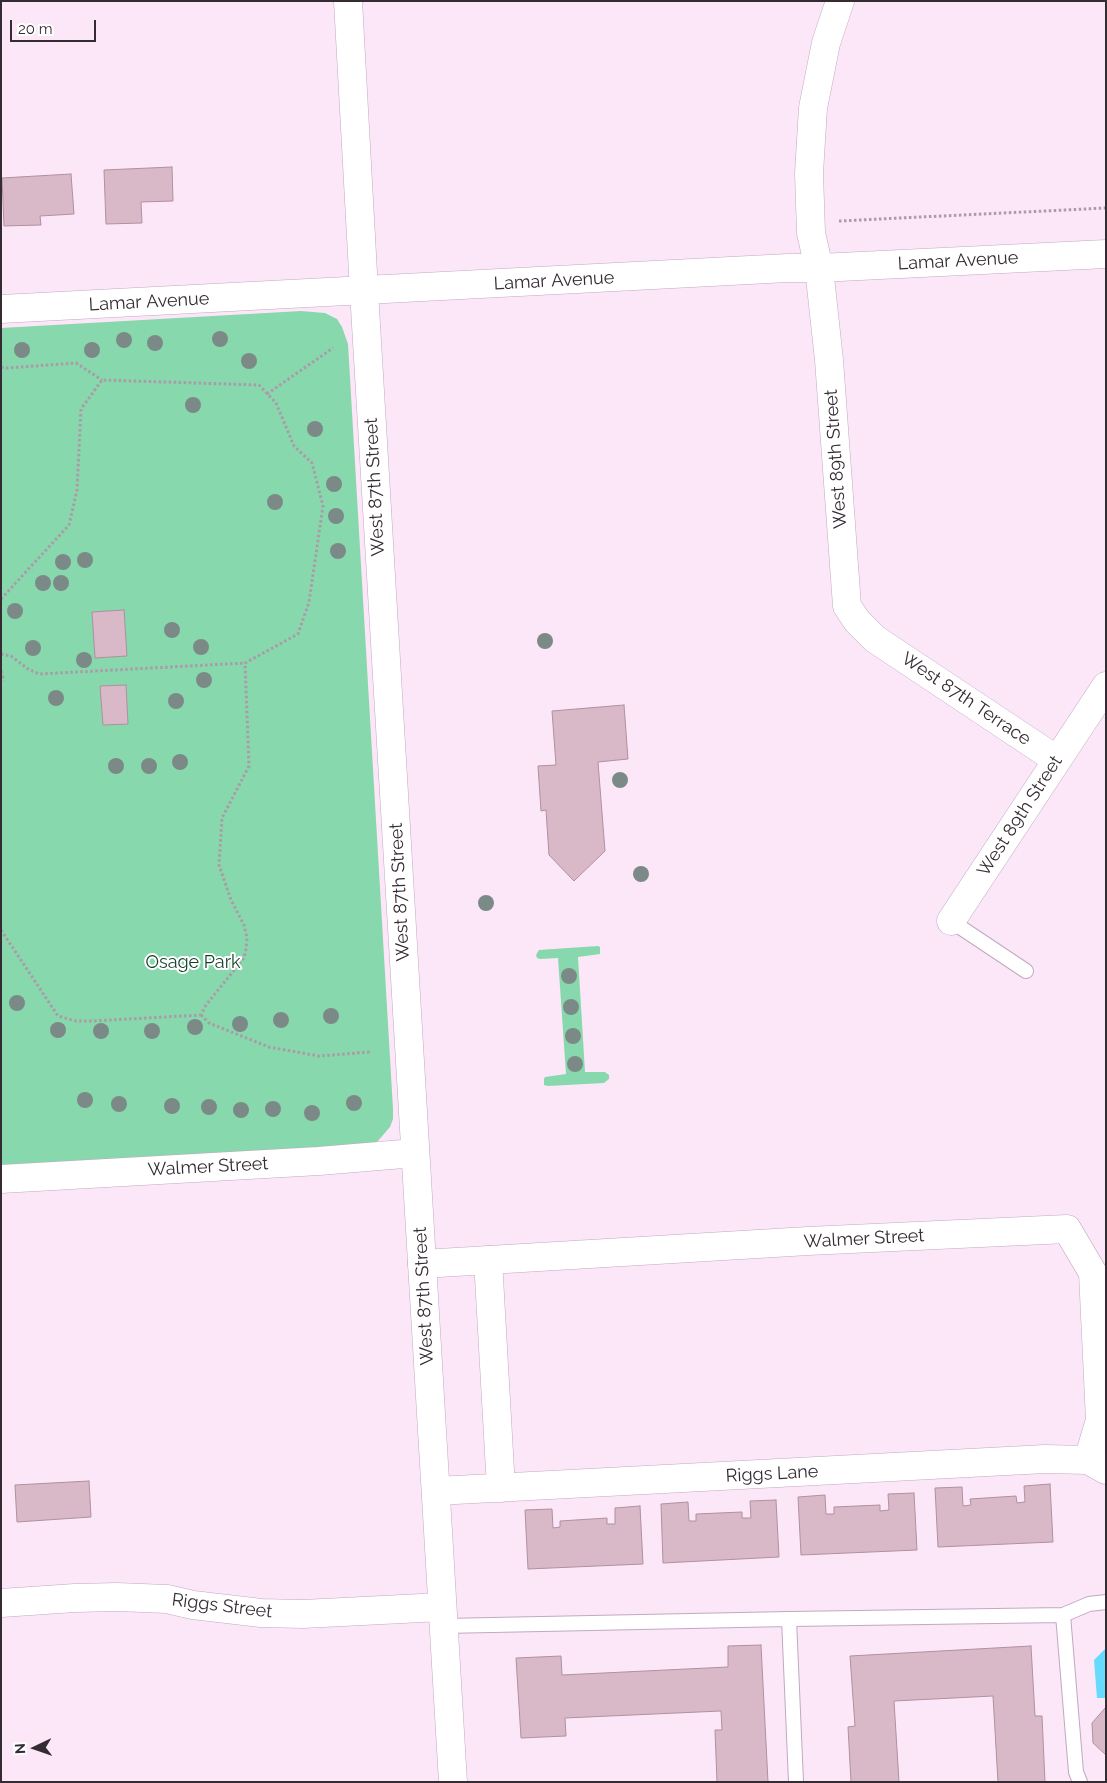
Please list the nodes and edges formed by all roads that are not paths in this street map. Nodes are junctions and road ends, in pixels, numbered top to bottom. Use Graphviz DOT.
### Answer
graph roads {
  1 [pos="348,1"];
  2 [pos="840,1"];
  3 [pos="1106,254"];
  4 [pos="819,268"];
  5 [pos="364,291"];
  6 [pos="1,309"];
  7 [pos="875,639"];
  8 [pos="1106,686"];
  9 [pos="1057,760"];
  10 [pos="952,921"];
  11 [pos="1026,971"];
  12 [pos="415,1154"];
  13 [pos="1,1179"];
  14 [pos="488,1260"];
  15 [pos="422,1264"];
  16 [pos="1097,1465"];
  17 [pos="501,1488"];
  18 [pos="436,1491"];
  19 [pos="1106,1602"];
  20 [pos="1,1603"];
  21 [pos="1062,1615"];
  22 [pos="443,1617"];
  23 [pos="790,1618"];
  24 [pos="453,1782"];
  25 [pos="796,1782"];
  26 [pos="1080,1782"];
  1 -- 5 [label="street, West 87th Street"];
  2 -- 4 [label="street"];
  3 -- 4 [label="street, Lamar Avenue"];
  4 -- 5 [label="street, Lamar Avenue"];
  4 -- 7 [label="street, West 89th Street"];
  5 -- 6 [label="street, Lamar Avenue"];
  5 -- 12 [label="street, West 87th Street"];
  7 -- 9 [label="street, West 87th Terrace"];
  8 -- 9 [label="street, West 89th Street"];
  9 -- 10 [label="street, West 89th Street"];
  10 -- 11 [label="lane"];
  12 -- 13 [label="street, Walmer Street"];
  12 -- 15 [label="street, West 87th Street"];
  14 -- 15 [label="street, Walmer Street"];
  14 -- 16 [label="street, Walmer Street"];
  14 -- 17 [label="street"];
  15 -- 18 [label="street, West 87th Street"];
  16 -- 17 [label="street, Riggs Lane"];
  17 -- 18 [label="street, Riggs Lane"];
  18 -- 22 [label="street, West 87th Street"];
  19 -- 21 [label="lane"];
  20 -- 22 [label="street, Riggs Street"];
  21 -- 23 [label="lane"];
  21 -- 26 [label="lane"];
  22 -- 23 [label="lane"];
  22 -- 24 [label="street, West 87th Street"];
  23 -- 25 [label="lane"];
}
